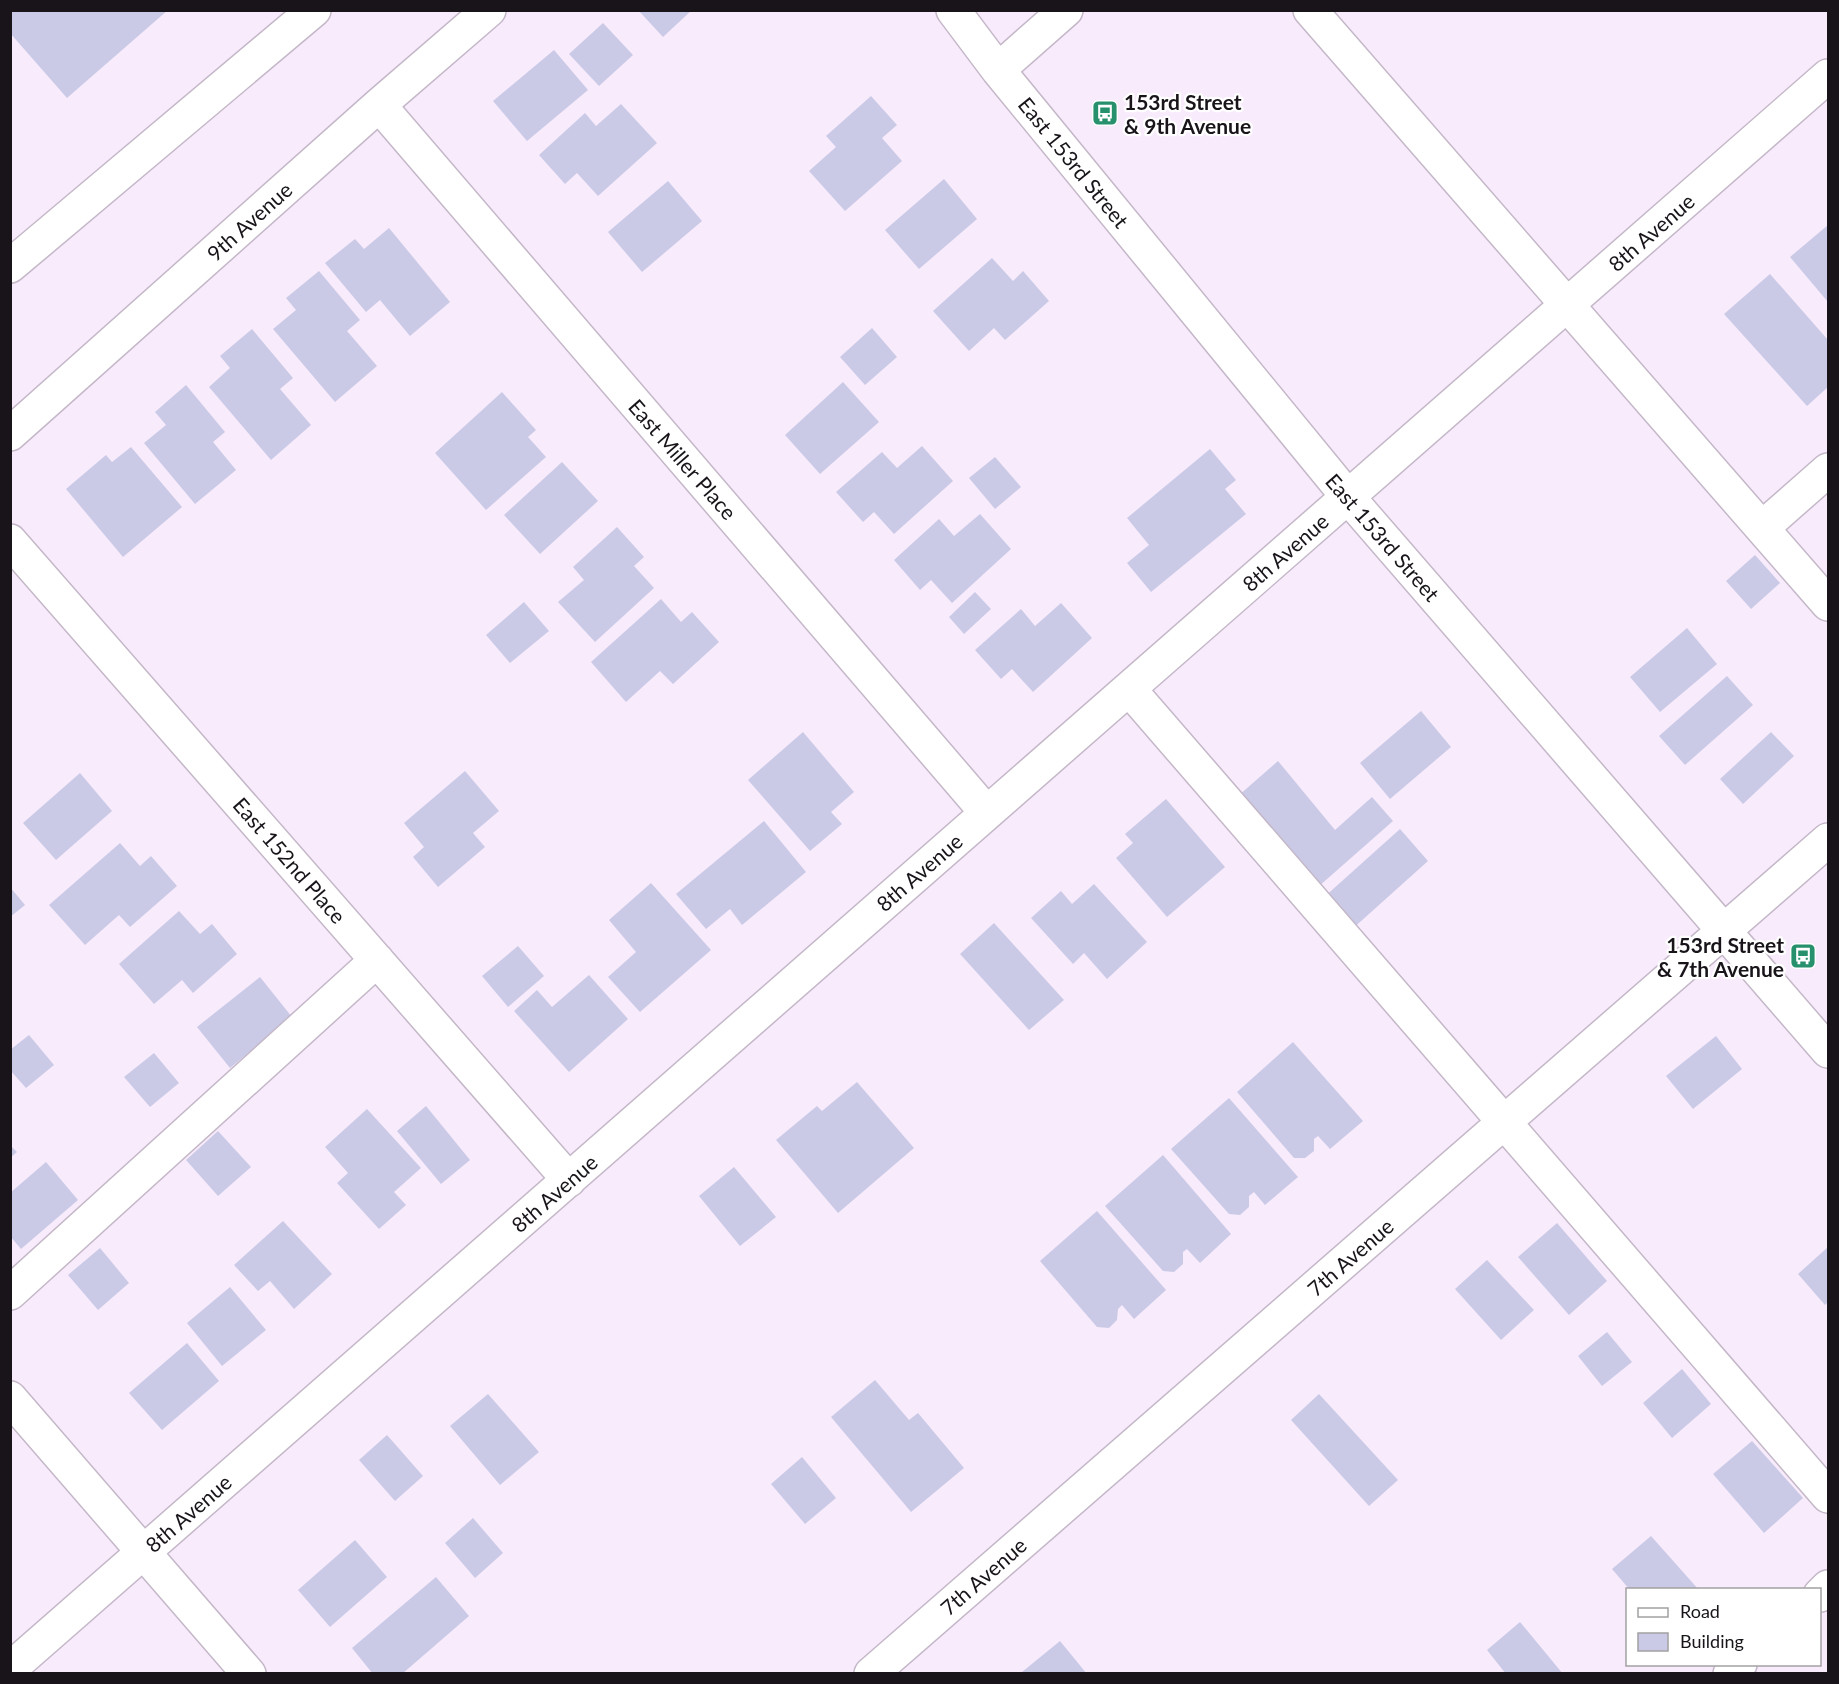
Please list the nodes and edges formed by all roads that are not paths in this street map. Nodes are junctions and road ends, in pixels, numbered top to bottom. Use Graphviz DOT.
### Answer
graph roads {
  1 [pos="314,10"];
  2 [pos="489,10"];
  3 [pos="953,10"];
  4 [pos="1066,10"];
  5 [pos="1310,10"];
  6 [pos="998,69"];
  7 [pos="1828,76"];
  8 [pos="379,105"];
  9 [pos="10,266"];
  10 [pos="1567,305"];
  11 [pos="10,434"];
  12 [pos="1828,470"];
  13 [pos="1348,497"];
  14 [pos="1762,528"];
  15 [pos="10,541"];
  16 [pos="1828,604"];
  17 [pos="1129,689"];
  18 [pos="987,813"];
  19 [pos="1828,840"];
  20 [pos="1725,931"];
  21 [pos="377,960"];
  22 [pos="1828,1051"];
  23 [pos="1505,1122"];
  24 [pos="569,1180"];
  25 [pos="10,1293"];
  26 [pos="10,1398"];
  27 [pos="1828,1496"];
  28 [pos="144,1552"];
  29 [pos="10,1669"];
  30 [pos="249,1674"];
  31 [pos="871,1674"];
  1 -- 9 [label="street"];
  2 -- 8 [label="street, 9th Avenue"];
  3 -- 6 [label="street, East 153rd Street"];
  4 -- 6 [label="street"];
  5 -- 10 [label="street"];
  6 -- 13 [label="street, East 153rd Street"];
  7 -- 10 [label="street, 8th Avenue"];
  8 -- 11 [label="street, 9th Avenue"];
  8 -- 18 [label="street, East Miller Place"];
  10 -- 13 [label="street, 8th Avenue"];
  10 -- 14 [label="street"];
  12 -- 14 [label="street"];
  13 -- 17 [label="street, 8th Avenue"];
  13 -- 20 [label="street, East 153rd Street"];
  14 -- 16 [label="street"];
  15 -- 21 [label="street, East 152nd Place"];
  17 -- 18 [label="street, 8th Avenue"];
  17 -- 23 [label="street"];
  18 -- 24 [label="street, 8th Avenue"];
  19 -- 20 [label="street, 7th Avenue"];
  20 -- 22 [label="street, East 153rd Street"];
  20 -- 23 [label="street, 7th Avenue"];
  21 -- 24 [label="street, East 152nd Place"];
  21 -- 25 [label="street"];
  23 -- 27 [label="street"];
  23 -- 31 [label="street, 7th Avenue"];
  24 -- 28 [label="street, 8th Avenue"];
  26 -- 28 [label="street"];
  28 -- 29 [label="street, 8th Avenue"];
  28 -- 30 [label="street"];
}
